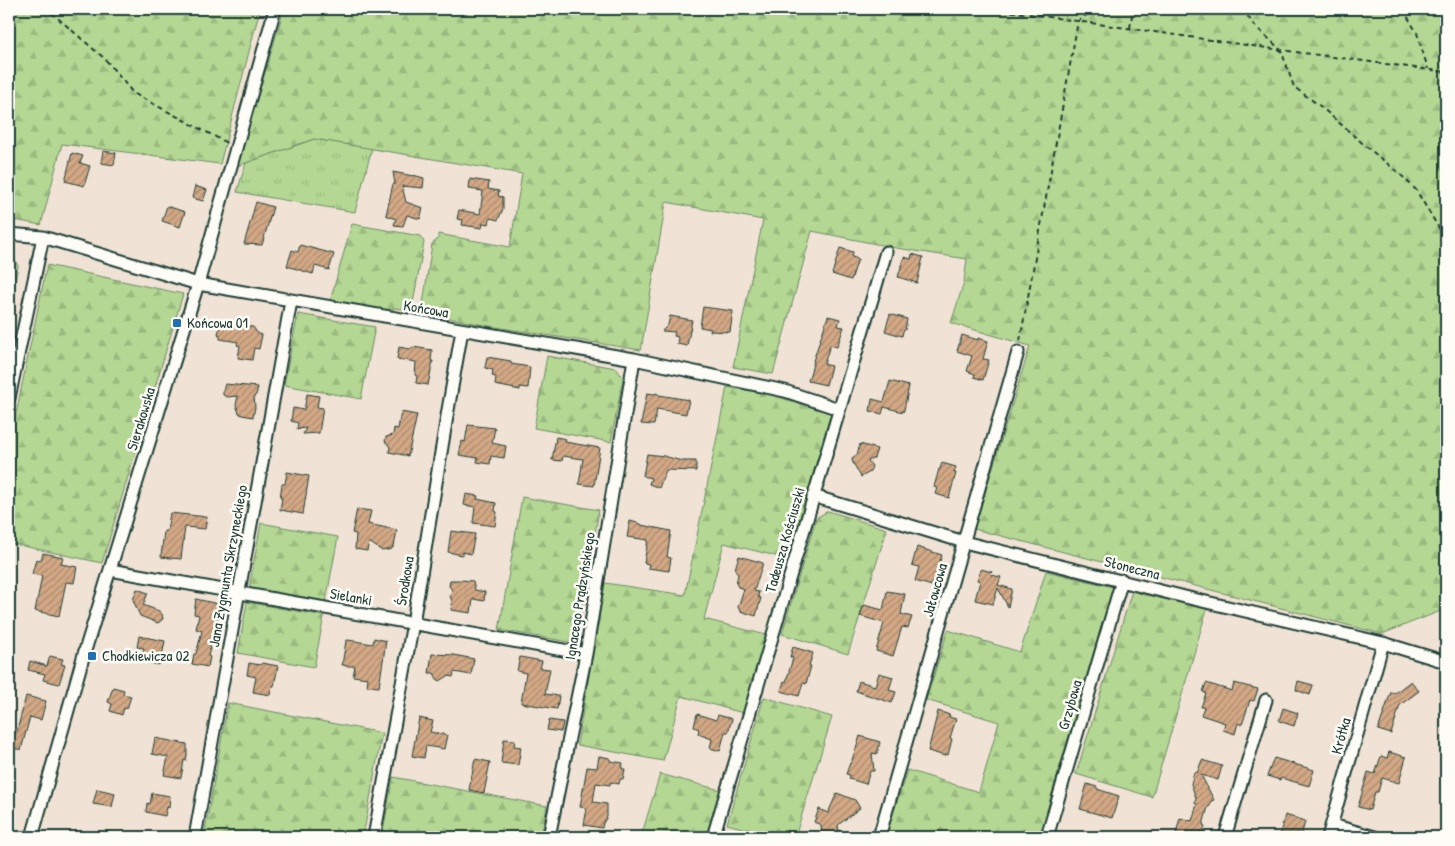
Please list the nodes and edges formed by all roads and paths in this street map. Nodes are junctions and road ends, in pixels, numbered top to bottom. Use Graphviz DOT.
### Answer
graph roads {
  1 [pos="43,9"];
  2 [pos="275,9"];
  3 [pos="993,9"];
  4 [pos="1094,9"];
  5 [pos="1133,9"];
  6 [pos="1242,9"];
  7 [pos="1403,9"];
  8 [pos="1078,21"];
  9 [pos="1130,28"];
  10 [pos="1281,50"];
  11 [pos="1428,69"];
  12 [pos="1446,72"];
  13 [pos="236,149"];
  14 [pos="9,234"];
  15 [pos="43,237"];
  16 [pos="1446,240"];
  17 [pos="886,252"];
  18 [pos="198,284"];
  19 [pos="290,301"];
  20 [pos="462,330"];
  21 [pos="1018,352"];
  22 [pos="634,359"];
  23 [pos="9,398"];
  24 [pos="839,409"];
  25 [pos="813,496"];
  26 [pos="964,542"];
  27 [pos="110,570"];
  28 [pos="1122,580"];
  29 [pos="239,592"];
  30 [pos="413,623"];
  31 [pos="1382,643"];
  32 [pos="586,654"];
  33 [pos="1446,662"];
  34 [pos="1266,700"];
  35 [pos="1332,825"];
  36 [pos="32,837"];
  37 [pos="195,837"];
  38 [pos="374,837"];
  39 [pos="549,837"];
  40 [pos="713,837"];
  41 [pos="879,837"];
  42 [pos="1047,837"];
  43 [pos="1225,837"];
  44 [pos="1328,837"];
  45 [pos="1375,837"];
  1 -- 13 [label="path"];
  2 -- 13 [label="street, Sierakowska"];
  3 -- 8 [label="path"];
  4 -- 8 [label="path"];
  5 -- 9 [label="path"];
  6 -- 10 [label="path"];
  7 -- 11 [label="path"];
  8 -- 9 [label="path"];
  8 -- 21 [label="path"];
  9 -- 10 [label="path"];
  10 -- 11 [label="path"];
  10 -- 16 [label="path"];
  11 -- 12 [label="path"];
  13 -- 18 [label="street, Sierakowska"];
  14 -- 15 [label="street, Końcowa"];
  15 -- 18 [label="street, Końcowa"];
  15 -- 23 [label="street"];
  17 -- 24 [label="street, Tadeusza Kościuszki"];
  18 -- 19 [label="street, Końcowa"];
  18 -- 27 [label="street, Sierakowska"];
  19 -- 20 [label="street, Końcowa"];
  19 -- 29 [label="street, Jana Zygmunta Skrzyneckiego"];
  20 -- 22 [label="street, Końcowa"];
  20 -- 30 [label="street, Środkowa"];
  21 -- 26 [label="street, Jałowcowa"];
  22 -- 24 [label="street, Końcowa"];
  22 -- 32 [label="street, Ignacego Prądzyńskiego"];
  24 -- 25 [label="street, Tadeusza Kościuszki"];
  25 -- 26 [label="street, Słoneczna"];
  25 -- 40 [label="street, Tadeusza Kościuszki"];
  26 -- 28 [label="street, Słoneczna"];
  26 -- 41 [label="street, Jałowcowa"];
  27 -- 29 [label="street, Sielanki"];
  27 -- 36 [label="street, Sierakowska"];
  28 -- 31 [label="street, Słoneczna"];
  28 -- 42 [label="street, Grzybowa"];
  29 -- 30 [label="street, Sielanki"];
  29 -- 37 [label="street, Jana Zygmunta Skrzyneckiego"];
  30 -- 32 [label="street, Sielanki"];
  30 -- 38 [label="street, Środkowa"];
  31 -- 33 [label="street, Słoneczna"];
  31 -- 35 [label="street, Krótka"];
  32 -- 39 [label="street, Ignacego Prądzyńskiego"];
  34 -- 43 [label="street"];
  35 -- 44 [label="street, Krótka"];
  35 -- 45 [label="street"];
}
